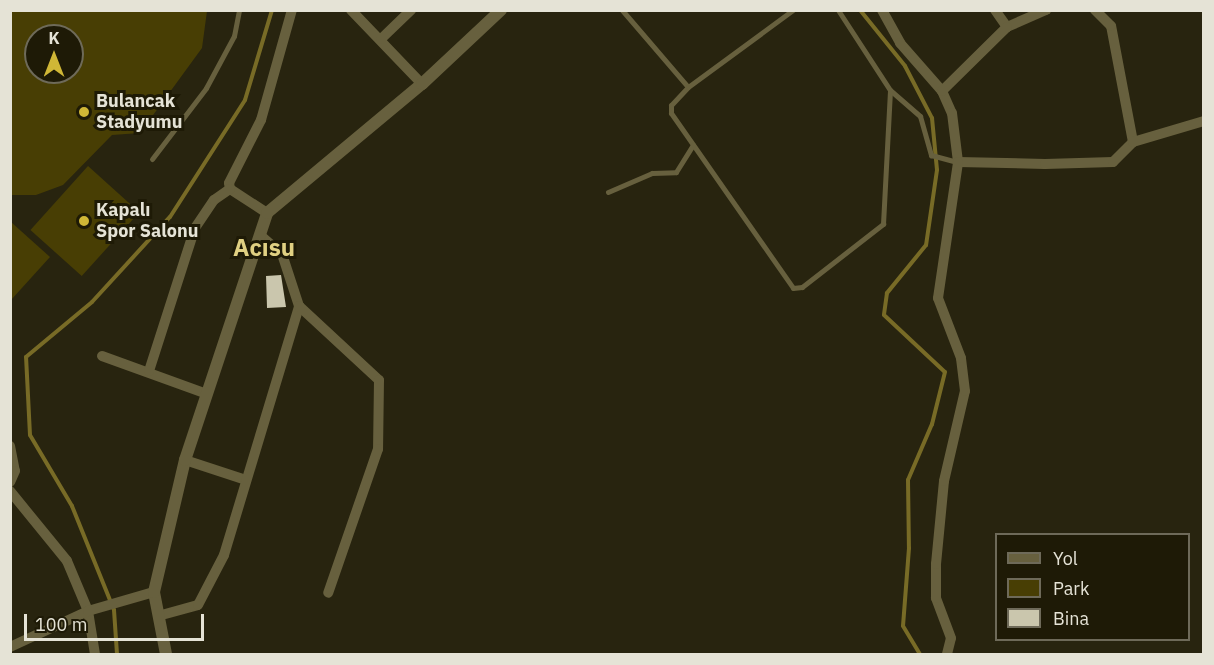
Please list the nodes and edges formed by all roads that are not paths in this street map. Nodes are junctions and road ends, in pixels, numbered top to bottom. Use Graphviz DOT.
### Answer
graph roads {
  1 [pos="239,10"];
  2 [pos="292,10"];
  3 [pos="351,10"];
  4 [pos="411,10"];
  5 [pos="501,10"];
  6 [pos="622,10"];
  7 [pos="793,10"];
  8 [pos="838,10"];
  9 [pos="882,10"];
  10 [pos="995,10"];
  11 [pos="1046,10"];
  12 [pos="1095,10"];
  13 [pos="1007,27"];
  14 [pos="381,39"];
  15 [pos="422,84"];
  16 [pos="688,87"];
  17 [pos="890,90"];
  18 [pos="942,91"];
  19 [pos="1203,121"];
  20 [pos="1134,142"];
  21 [pos="693,145"];
  22 [pos="152,159"];
  23 [pos="958,162"];
  24 [pos="230,189"];
  25 [pos="608,192"];
  26 [pos="267,213"];
  27 [pos="260,235"];
  28 [pos="299,306"];
  29 [pos="102,356"];
  30 [pos="149,371"];
  31 [pos="207,394"];
  32 [pos="10,446"];
  33 [pos="185,460"];
  34 [pos="243,478"];
  35 [pos="10,482"];
  36 [pos="10,491"];
  37 [pos="153,592"];
  38 [pos="328,594"];
  39 [pos="88,611"];
  40 [pos="158,616"];
  41 [pos="10,647"];
  42 [pos="95,654"];
  43 [pos="166,654"];
  44 [pos="947,654"];
  1 -- 22 [label="lane"];
  2 -- 24 [label="street"];
  3 -- 14 [label="street"];
  4 -- 14 [label="street"];
  5 -- 15 [label="street"];
  6 -- 16 [label="lane"];
  7 -- 16 [label="lane"];
  8 -- 17 [label="lane"];
  9 -- 18 [label="street"];
  10 -- 13 [label="street"];
  11 -- 13 [label="street"];
  12 -- 20 [label="street"];
  13 -- 18 [label="street"];
  14 -- 15 [label="street"];
  15 -- 26 [label="street"];
  16 -- 21 [label="lane"];
  17 -- 21 [label="lane"];
  17 -- 23 [label="lane"];
  18 -- 23 [label="street"];
  19 -- 20 [label="street"];
  20 -- 23 [label="street"];
  21 -- 25 [label="lane"];
  23 -- 44 [label="street"];
  24 -- 26 [label="street"];
  24 -- 30 [label="street"];
  26 -- 27 [label="street"];
  27 -- 28 [label="street"];
  27 -- 31 [label="street"];
  28 -- 34 [label="street"];
  28 -- 38 [label="street"];
  29 -- 30 [label="street"];
  30 -- 31 [label="street"];
  31 -- 33 [label="street"];
  32 -- 35 [label="street"];
  33 -- 34 [label="street"];
  33 -- 37 [label="street"];
  34 -- 40 [label="street"];
  36 -- 39 [label="street"];
  37 -- 39 [label="street"];
  37 -- 40 [label="street"];
  39 -- 41 [label="street"];
  39 -- 42 [label="street"];
  40 -- 43 [label="street"];
}
